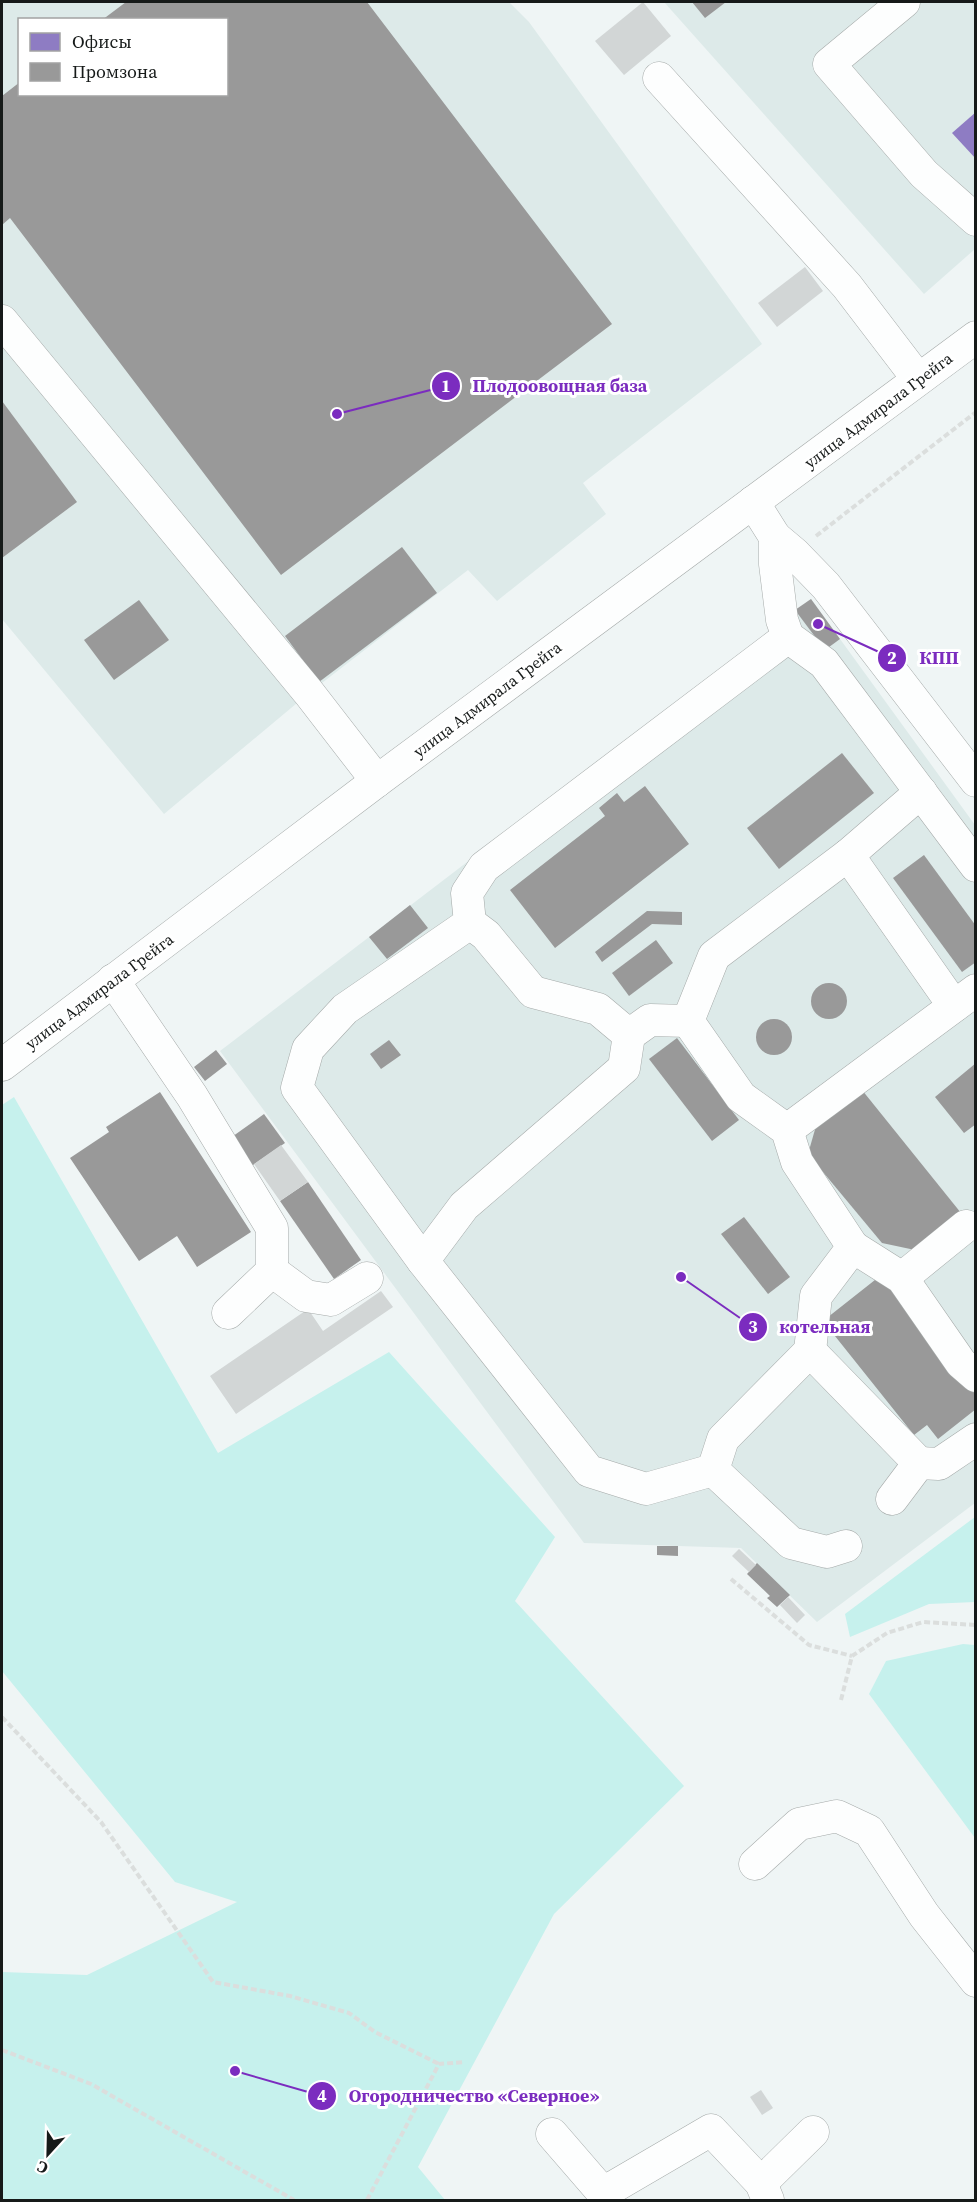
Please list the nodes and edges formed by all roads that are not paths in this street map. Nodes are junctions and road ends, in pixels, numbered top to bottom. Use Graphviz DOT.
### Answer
graph roads {
  1 [pos="904,2"];
  2 [pos="659,78"];
  3 [pos="975,220"];
  4 [pos="2,321"];
  5 [pos="975,337"];
  6 [pos="918,380"];
  7 [pos="753,502"];
  8 [pos="785,545"];
  9 [pos="788,637"];
  10 [pos="962,751"];
  11 [pos="377,781"];
  12 [pos="975,781"];
  13 [pos="921,792"];
  14 [pos="848,855"];
  15 [pos="975,866"];
  16 [pos="470,923"];
  17 [pos="113,980"];
  18 [pos="965,998"];
  19 [pos="688,1022"];
  20 [pos="628,1035"];
  21 [pos="2,1065"];
  22 [pos="787,1130"];
  23 [pos="966,1226"];
  24 [pos="853,1247"];
  25 [pos="423,1261"];
  26 [pos="272,1271"];
  27 [pos="367,1278"];
  28 [pos="902,1278"];
  29 [pos="228,1312"];
  30 [pos="810,1351"];
  31 [pos="975,1376"];
  32 [pos="975,1439"];
  33 [pos="919,1463"];
  34 [pos="713,1470"];
  35 [pos="891,1498"];
  36 [pos="846,1546"];
  37 [pos="755,1864"];
  38 [pos="975,1981"];
  39 [pos="813,2132"];
  40 [pos="552,2134"];
  41 [pos="764,2192"];
  1 -- 3 [label="street"];
  2 -- 6 [label="street"];
  4 -- 11 [label="street"];
  5 -- 6 [label="street, улица Адмирала Грейга"];
  6 -- 7 [label="street, улица Адмирала Грейга"];
  7 -- 8 [label="street"];
  7 -- 11 [label="street, улица Адмирала Грейга"];
  8 -- 9 [label="street"];
  8 -- 10 [label="street"];
  9 -- 13 [label="street"];
  9 -- 16 [label="street"];
  10 -- 12 [label="street"];
  11 -- 17 [label="street, улица Адмирала Грейга"];
  13 -- 14 [label="street"];
  13 -- 15 [label="street"];
  14 -- 18 [label="street"];
  14 -- 19 [label="street"];
  16 -- 20 [label="street"];
  16 -- 25 [label="street"];
  17 -- 21 [label="street, улица Адмирала Грейга"];
  17 -- 26 [label="street"];
  18 -- 22 [label="street"];
  19 -- 20 [label="street"];
  19 -- 22 [label="street"];
  20 -- 25 [label="street"];
  22 -- 24 [label="street"];
  23 -- 28 [label="street"];
  24 -- 28 [label="street"];
  24 -- 30 [label="street"];
  25 -- 34 [label="street"];
  26 -- 27 [label="street"];
  26 -- 29 [label="street"];
  28 -- 31 [label="street"];
  30 -- 33 [label="street"];
  30 -- 34 [label="street"];
  32 -- 33 [label="street"];
  33 -- 35 [label="street"];
  34 -- 36 [label="street"];
  37 -- 38 [label="street"];
  39 -- 41 [label="street"];
  40 -- 41 [label="street"];
}
